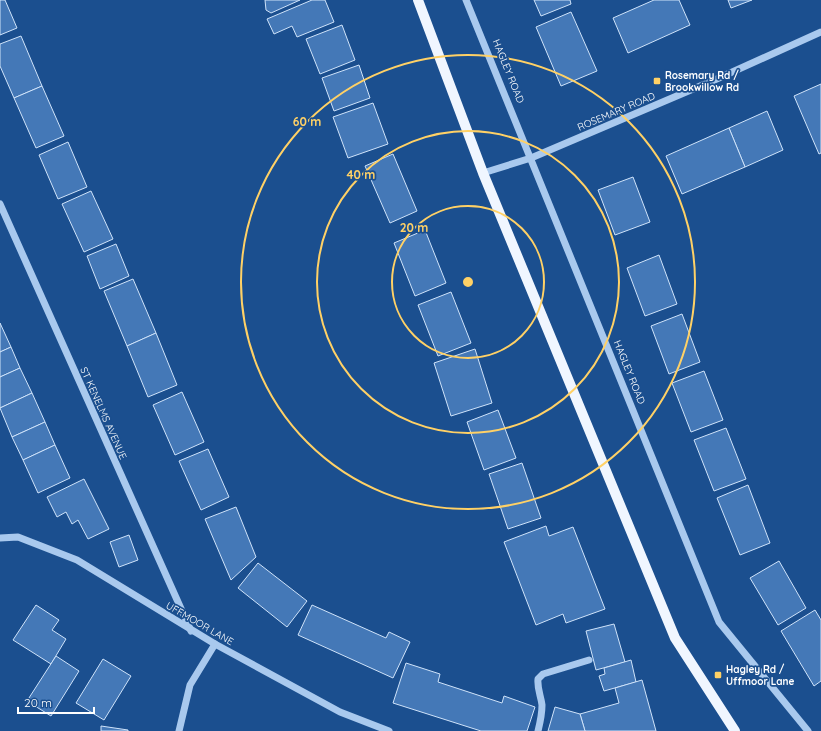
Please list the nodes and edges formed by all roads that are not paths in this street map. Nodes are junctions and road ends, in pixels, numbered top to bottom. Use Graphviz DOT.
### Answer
graph roads {
  1 [pos="418,0"];
  2 [pos="466,0"];
  3 [pos="821,32"];
  4 [pos="531,158"];
  5 [pos="483,173"];
  6 [pos="0,204"];
  7 [pos="0,538"];
  8 [pos="191,631"];
  9 [pos="215,644"];
  10 [pos="589,660"];
  11 [pos="179,731"];
  12 [pos="389,731"];
  13 [pos="538,731"];
  14 [pos="735,731"];
  15 [pos="808,731"];
  1 -- 5 [label="main road"];
  2 -- 4 [label="street, HAGLEY ROAD"];
  3 -- 4 [label="street, ROSEMARY ROAD"];
  4 -- 5 [label="street, ROSEMARY ROAD"];
  4 -- 15 [label="street, HAGLEY ROAD"];
  5 -- 14 [label="main road"];
  6 -- 8 [label="street, ST KENELMS AVENUE"];
  7 -- 8 [label="street, UFFMOOR LANE"];
  8 -- 9 [label="street, UFFMOOR LANE"];
  9 -- 11 [label="street"];
  9 -- 12 [label="street, UFFMOOR LANE"];
  10 -- 13 [label="street"];
}
